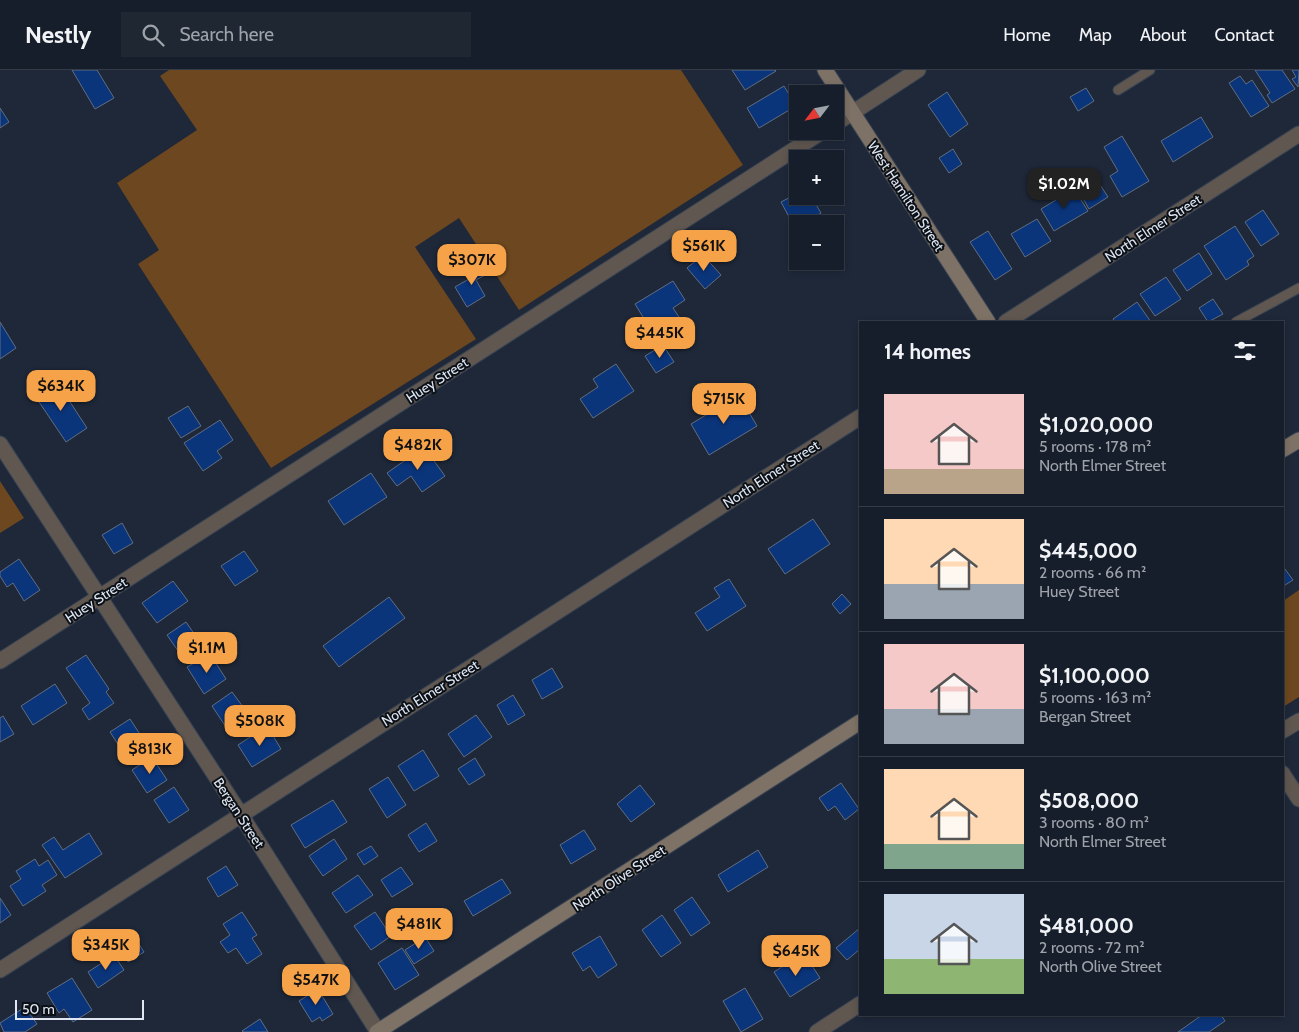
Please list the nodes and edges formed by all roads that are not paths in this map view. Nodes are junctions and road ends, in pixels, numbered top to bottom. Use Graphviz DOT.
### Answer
graph roads {
  1 [pos="825,70"];
  2 [pos="918,70"];
  3 [pos="1150,70"];
  4 [pos="1118,90"];
  5 [pos="852,112"];
  6 [pos="844,118"];
  7 [pos="1299,134"];
  8 [pos="809,140"];
  9 [pos="1299,288"];
  10 [pos="987,321"];
  11 [pos="1008,321"];
  12 [pos="1238,321"];
  13 [pos="859,418"];
  14 [pos="1299,440"];
  15 [pos="0,444"];
  16 [pos="1284,449"];
  17 [pos="100,598"];
  18 [pos="0,661"];
  19 [pos="1299,721"];
  20 [pos="859,723"];
  21 [pos="1284,731"];
  22 [pos="1284,776"];
  23 [pos="1299,799"];
  24 [pos="240,815"];
  25 [pos="0,970"];
  26 [pos="859,1005"];
  27 [pos="378,1032"];
  28 [pos="818,1032"];
  1 -- 5 [label="street, West Hamilton Street"];
  2 -- 5 [label="street"];
  3 -- 4 [label="lane"];
  5 -- 6 [label="street"];
  5 -- 10 [label="street, West Hamilton Street"];
  7 -- 11 [label="street, North Elmer Street"];
  8 -- 17 [label="street, Huey Street"];
  9 -- 12 [label="lane"];
  13 -- 24 [label="street, North Elmer Street"];
  14 -- 16 [label="street"];
  15 -- 17 [label="street, Bergan Street"];
  17 -- 18 [label="street, Huey Street"];
  17 -- 24 [label="street, Bergan Street"];
  19 -- 21 [label="street"];
  20 -- 27 [label="street, North Olive Street"];
  22 -- 23 [label="street"];
  24 -- 25 [label="street, North Elmer Street"];
  24 -- 27 [label="street, Bergan Street"];
  26 -- 28 [label="street"];
}
